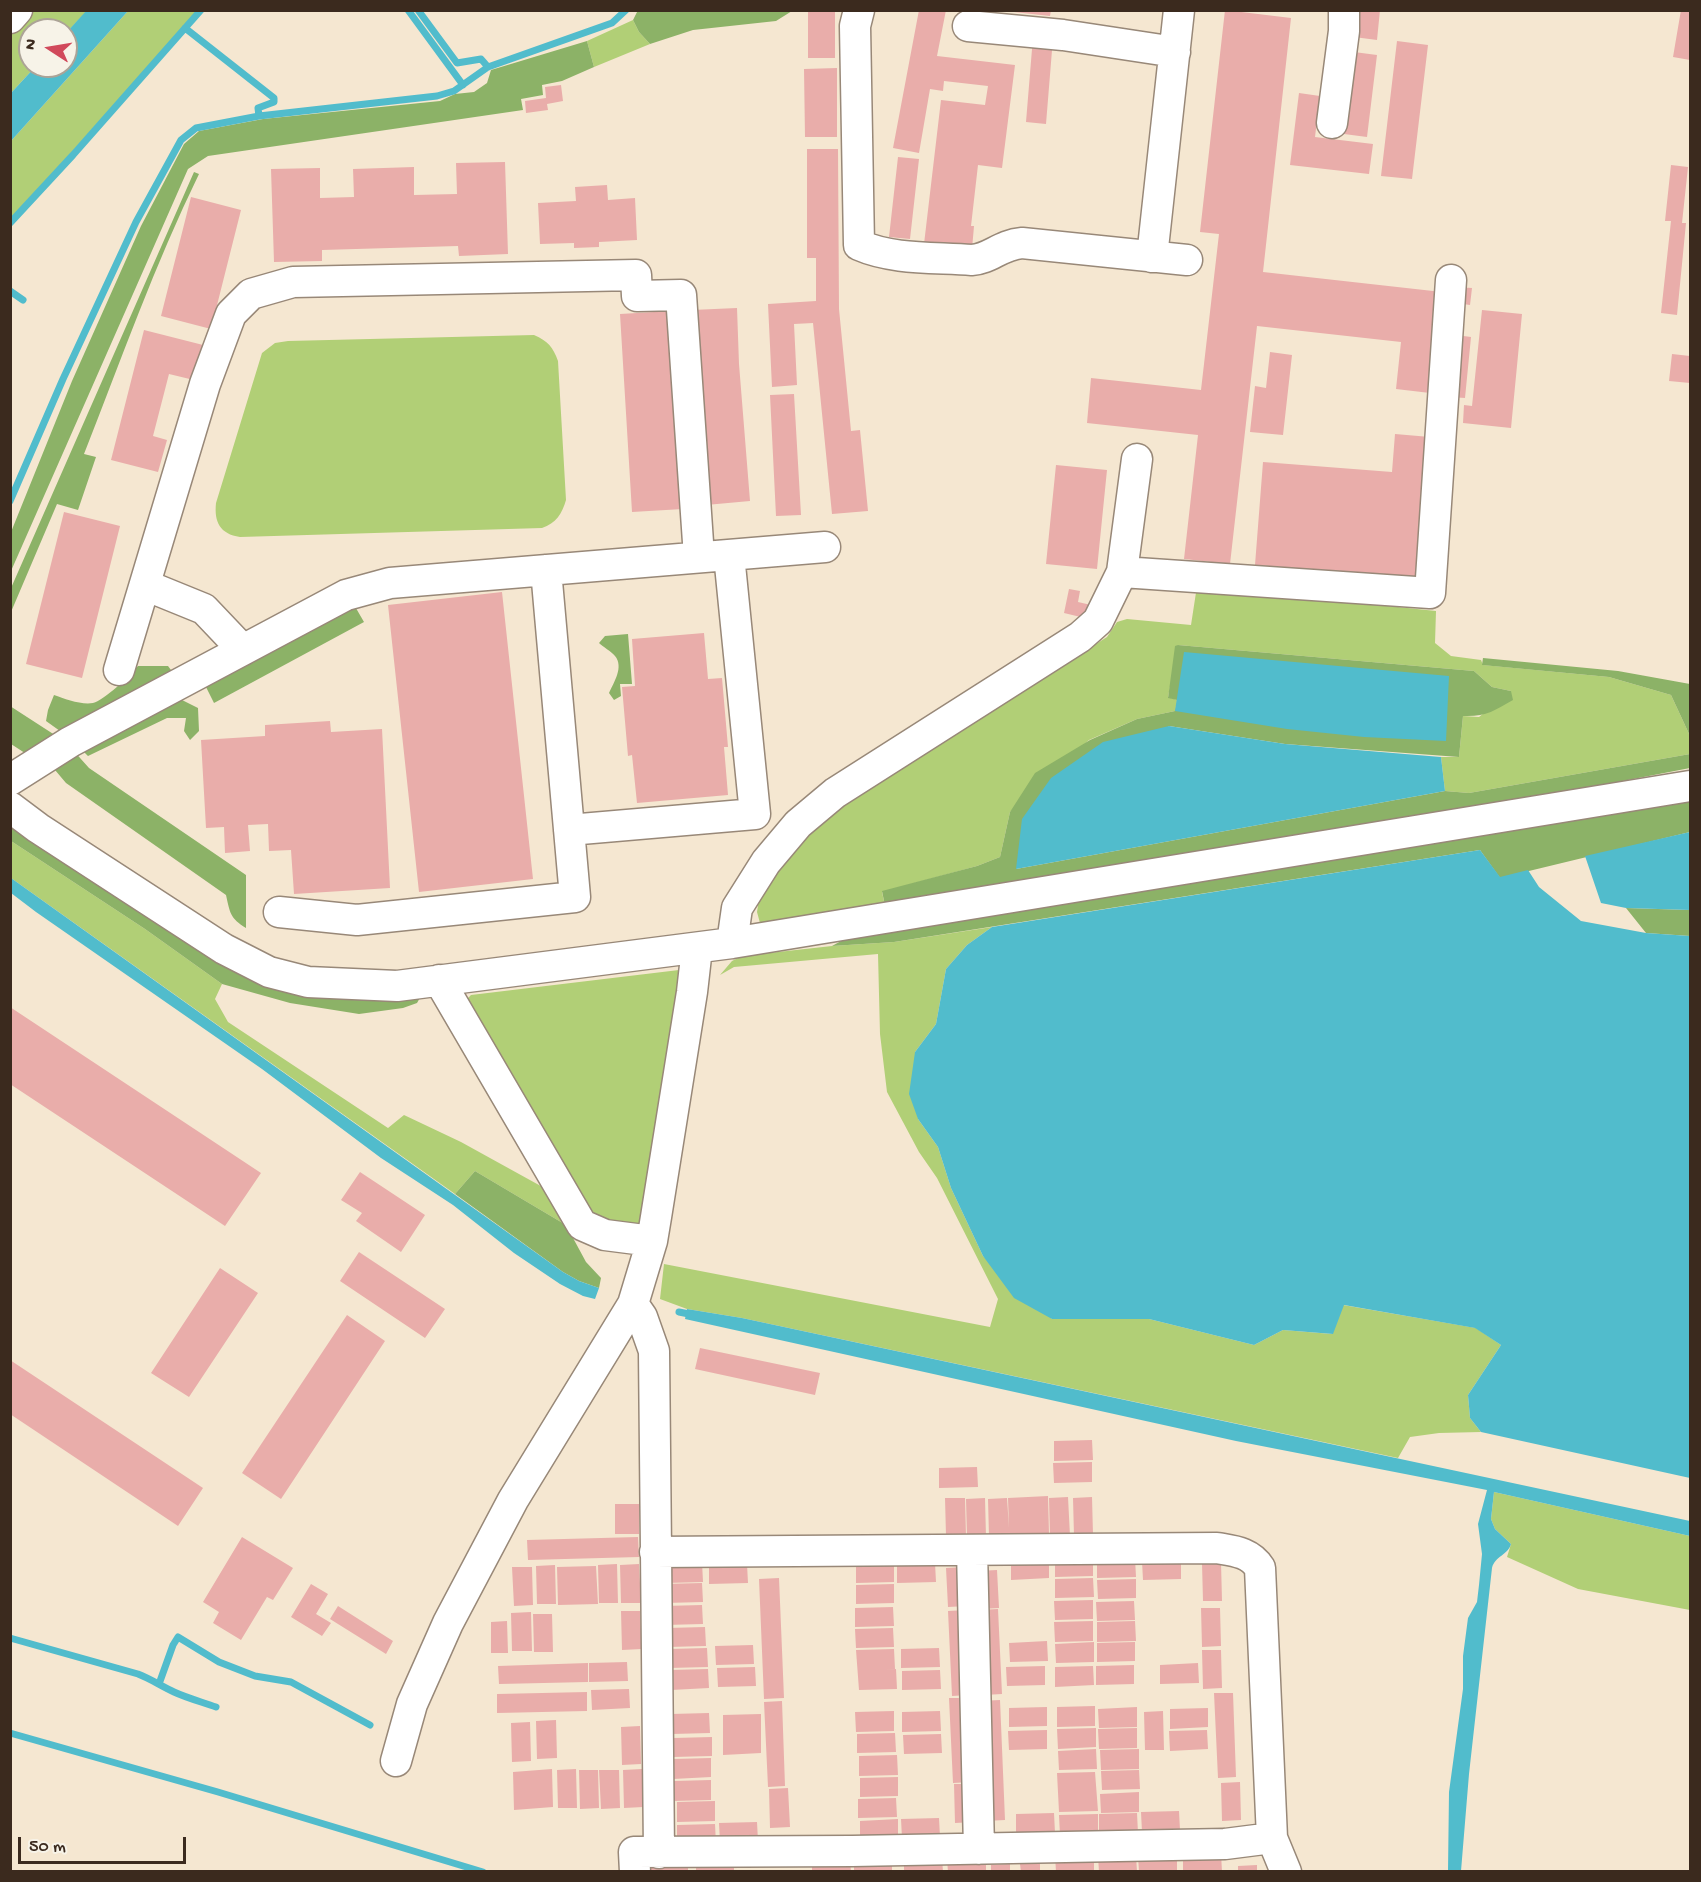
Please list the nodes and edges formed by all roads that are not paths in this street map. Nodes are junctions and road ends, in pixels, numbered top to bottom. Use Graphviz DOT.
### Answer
graph roads {
  1 [pos="17,10"];
  2 [pos="858,10"];
  3 [pos="1179,10"];
  4 [pos="1344,10"];
  5 [pos="10,18"];
  6 [pos="968,26"];
  7 [pos="1174,52"];
  8 [pos="1332,123"];
  9 [pos="1152,257"];
  10 [pos="1187,260"];
  11 [pos="1451,280"];
  12 [pos="1137,459"];
  13 [pos="825,547"];
  14 [pos="729,555"];
  15 [pos="699,557"];
  16 [pos="546,570"];
  17 [pos="1122,572"];
  18 [pos="145,585"];
  19 [pos="243,650"];
  20 [pos="118,670"];
  21 [pos="10,780"];
  22 [pos="1690,786"];
  23 [pos="10,807"];
  24 [pos="569,830"];
  25 [pos="279,912"];
  26 [pos="732,943"];
  27 [pos="697,948"];
  28 [pos="439,980"];
  29 [pos="652,1241"];
  30 [pos="633,1304"];
  31 [pos="972,1550"];
  32 [pos="655,1552"];
  33 [pos="396,1761"];
  34 [pos="1272,1838"];
  35 [pos="979,1849"];
  36 [pos="659,1853"];
  37 [pos="1016,1860"];
  38 [pos="771,1862"];
  39 [pos="635,1872"];
  40 [pos="1286,1872"];
  1 -- 5 [label="street"];
  2 -- 9 [label="street"];
  3 -- 7 [label="street"];
  4 -- 8 [label="street"];
  6 -- 7 [label="street"];
  7 -- 9 [label="street"];
  9 -- 10 [label="street"];
  11 -- 17 [label="street"];
  12 -- 17 [label="street"];
  13 -- 14 [label="street"];
  14 -- 15 [label="street"];
  14 -- 24 [label="street"];
  15 -- 16 [label="street"];
  15 -- 18 [label="street"];
  16 -- 19 [label="street"];
  16 -- 24 [label="street"];
  17 -- 26 [label="street"];
  18 -- 19 [label="street"];
  18 -- 20 [label="street"];
  19 -- 21 [label="street"];
  22 -- 26 [label="street"];
  23 -- 28 [label="street"];
  24 -- 25 [label="street"];
  26 -- 27 [label="street"];
  27 -- 28 [label="street"];
  27 -- 29 [label="street"];
  28 -- 29 [label="street"];
  29 -- 30 [label="street"];
  30 -- 32 [label="street"];
  30 -- 33 [label="street"];
  31 -- 32 [label="street"];
  31 -- 34 [label="street"];
  31 -- 35 [label="street"];
  32 -- 36 [label="street"];
  34 -- 37 [label="street"];
  34 -- 40 [label="street"];
  35 -- 37 [label="street"];
  35 -- 38 [label="street"];
  36 -- 38 [label="street"];
  36 -- 39 [label="street"];
}
